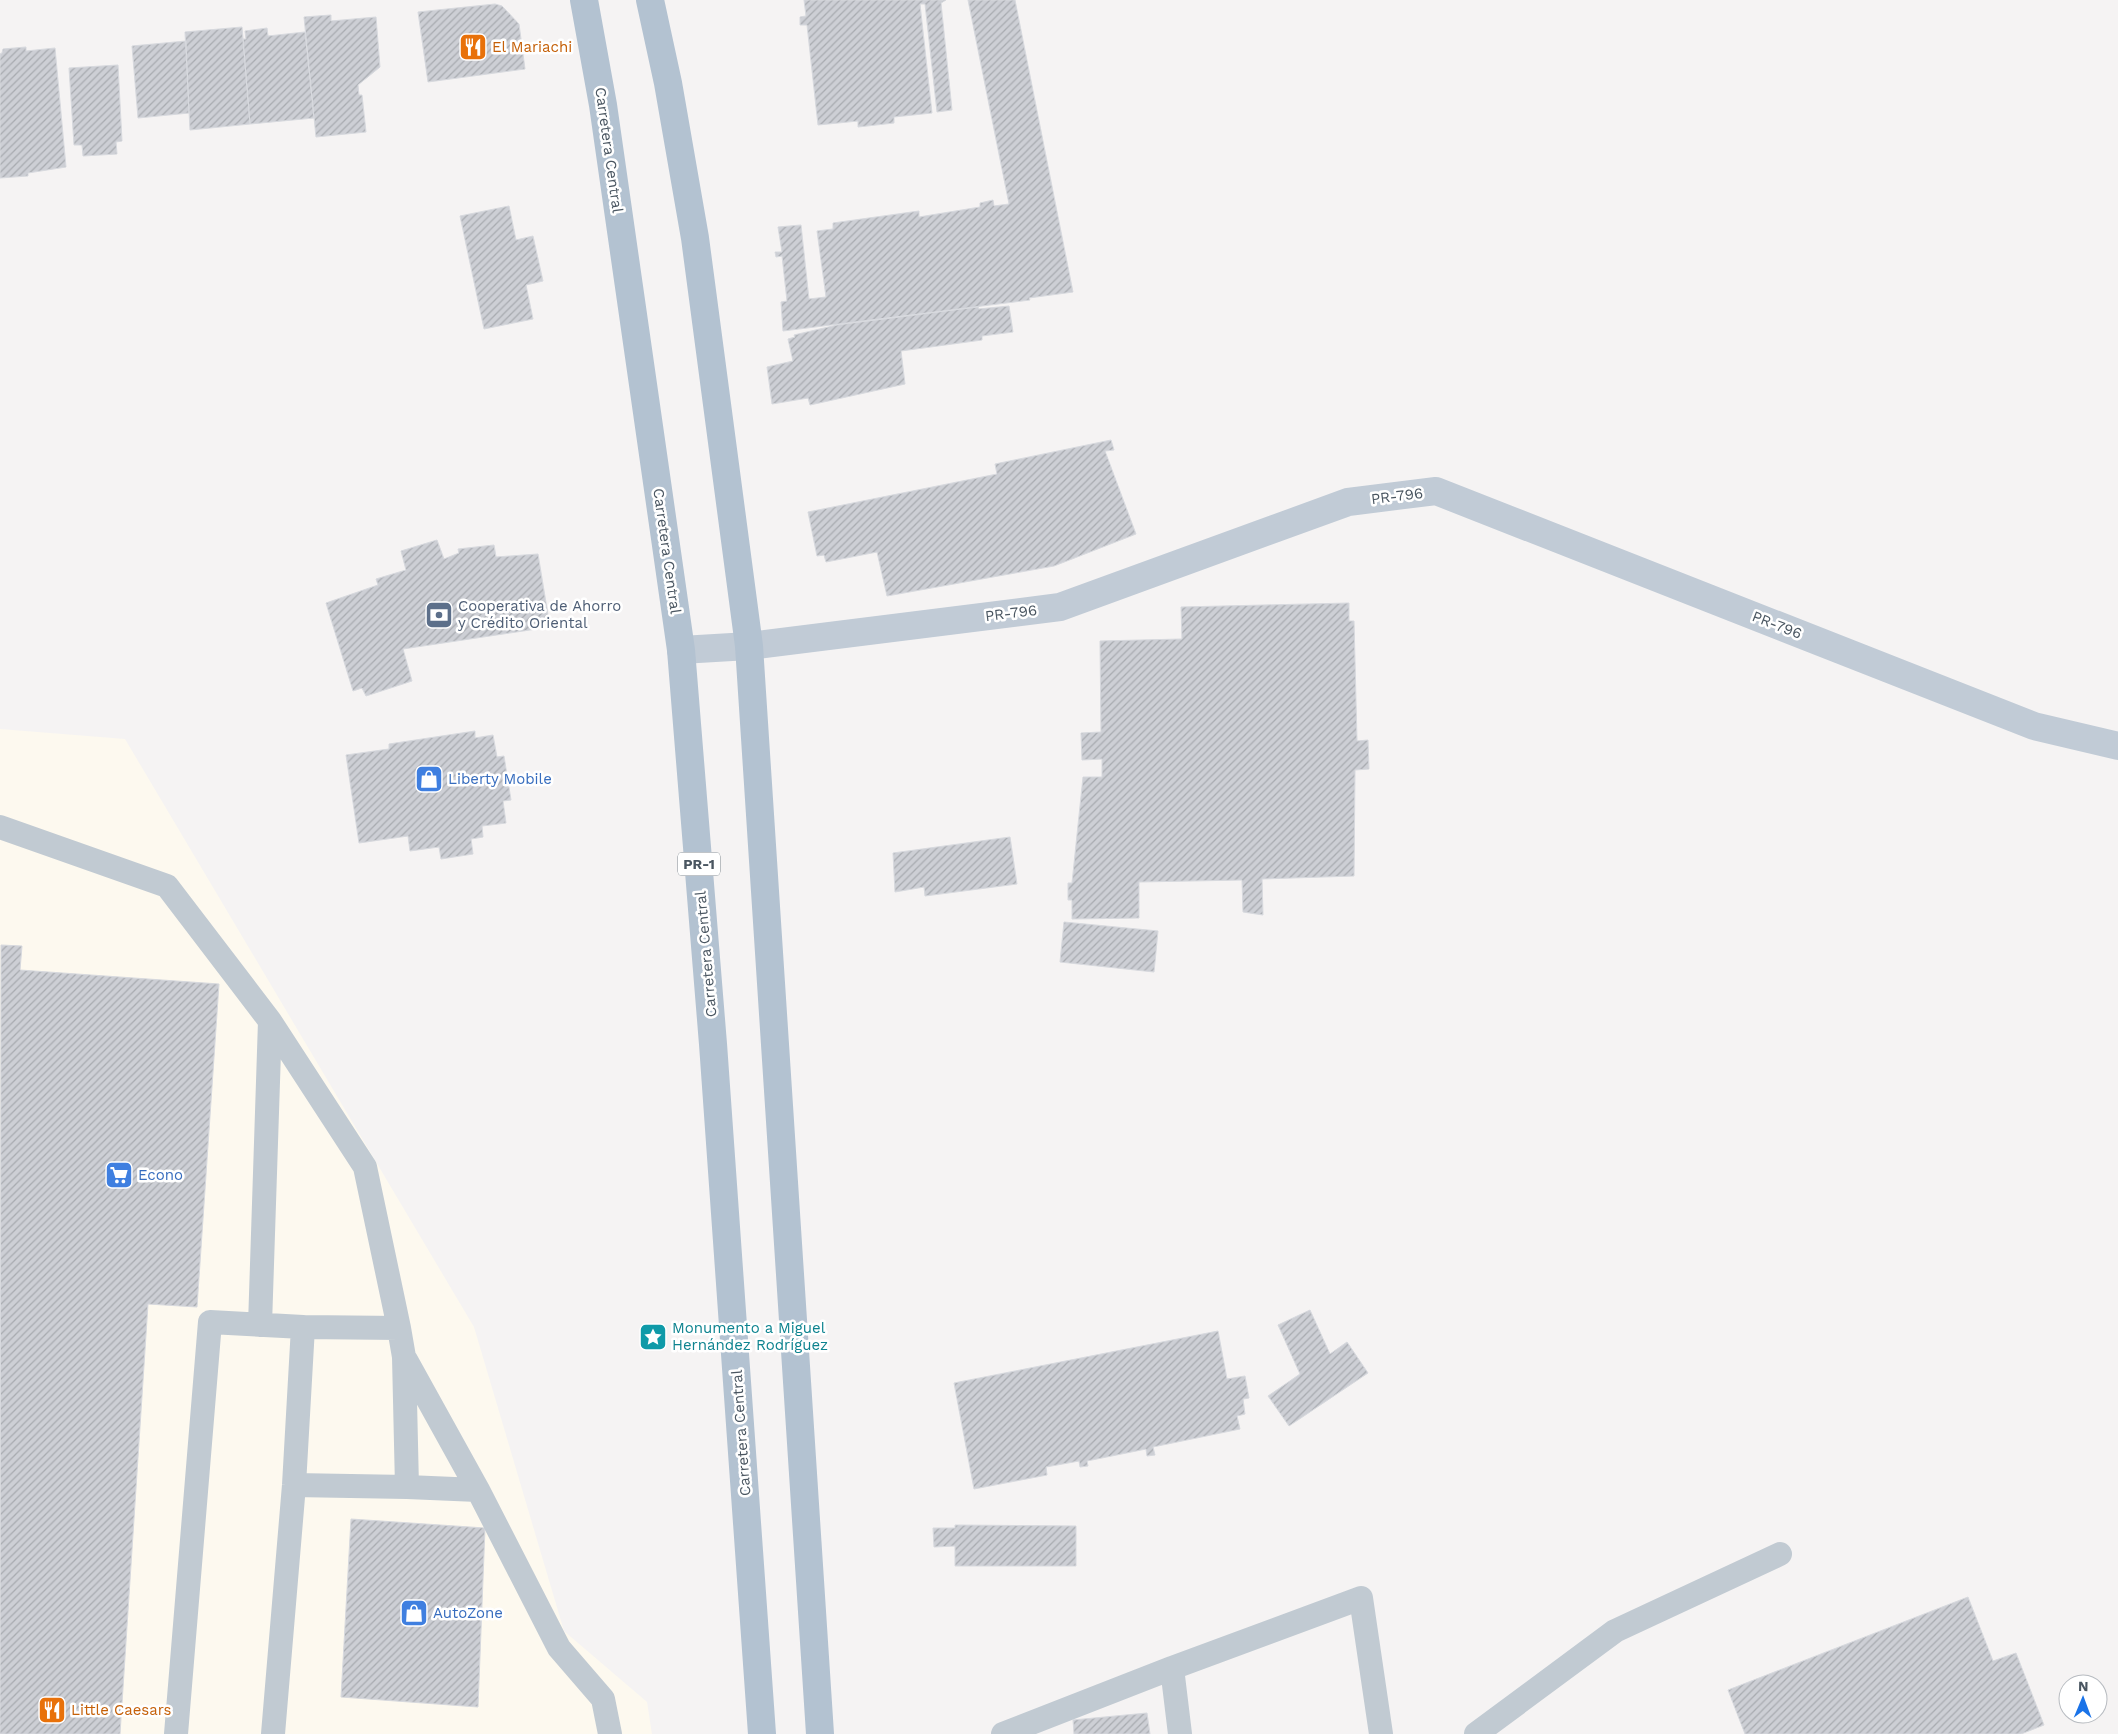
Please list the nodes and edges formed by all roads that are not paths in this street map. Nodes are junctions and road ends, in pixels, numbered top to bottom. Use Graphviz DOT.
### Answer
graph roads {
  1 [pos="584,0"];
  2 [pos="650,0"];
  3 [pos="749,646"];
  4 [pos="681,650"];
  5 [pos="2118,746"];
  6 [pos="0,827"];
  7 [pos="270,1021"];
  8 [pos="260,1324"];
  9 [pos="303,1327"];
  10 [pos="399,1328"];
  11 [pos="404,1357"];
  12 [pos="294,1485"];
  13 [pos="407,1487"];
  14 [pos="478,1490"];
  15 [pos="1780,1554"];
  16 [pos="1172,1668"];
  17 [pos="176,1734"];
  18 [pos="273,1734"];
  19 [pos="610,1734"];
  20 [pos="762,1734"];
  21 [pos="820,1734"];
  22 [pos="1003,1734"];
  23 [pos="1180,1734"];
  24 [pos="1381,1734"];
  25 [pos="1476,1734"];
  1 -- 4 [label="main road, Carretera Central / PR-1"];
  2 -- 3 [label="main road"];
  3 -- 4 [label="street, PR-796 / PR-796"];
  3 -- 5 [label="street, PR-796 / PR-796"];
  3 -- 21 [label="main road"];
  4 -- 20 [label="main road, Carretera Central / PR-1"];
  6 -- 7 [label="lane"];
  7 -- 8 [label="lane"];
  7 -- 10 [label="lane"];
  8 -- 9 [label="lane"];
  8 -- 17 [label="lane"];
  9 -- 10 [label="lane"];
  9 -- 12 [label="lane"];
  10 -- 11 [label="lane"];
  11 -- 13 [label="lane"];
  11 -- 14 [label="lane"];
  12 -- 13 [label="lane"];
  12 -- 18 [label="lane"];
  13 -- 14 [label="lane"];
  14 -- 19 [label="lane"];
  15 -- 25 [label="lane"];
  16 -- 22 [label="lane"];
  16 -- 23 [label="lane"];
  16 -- 24 [label="lane"];
}
